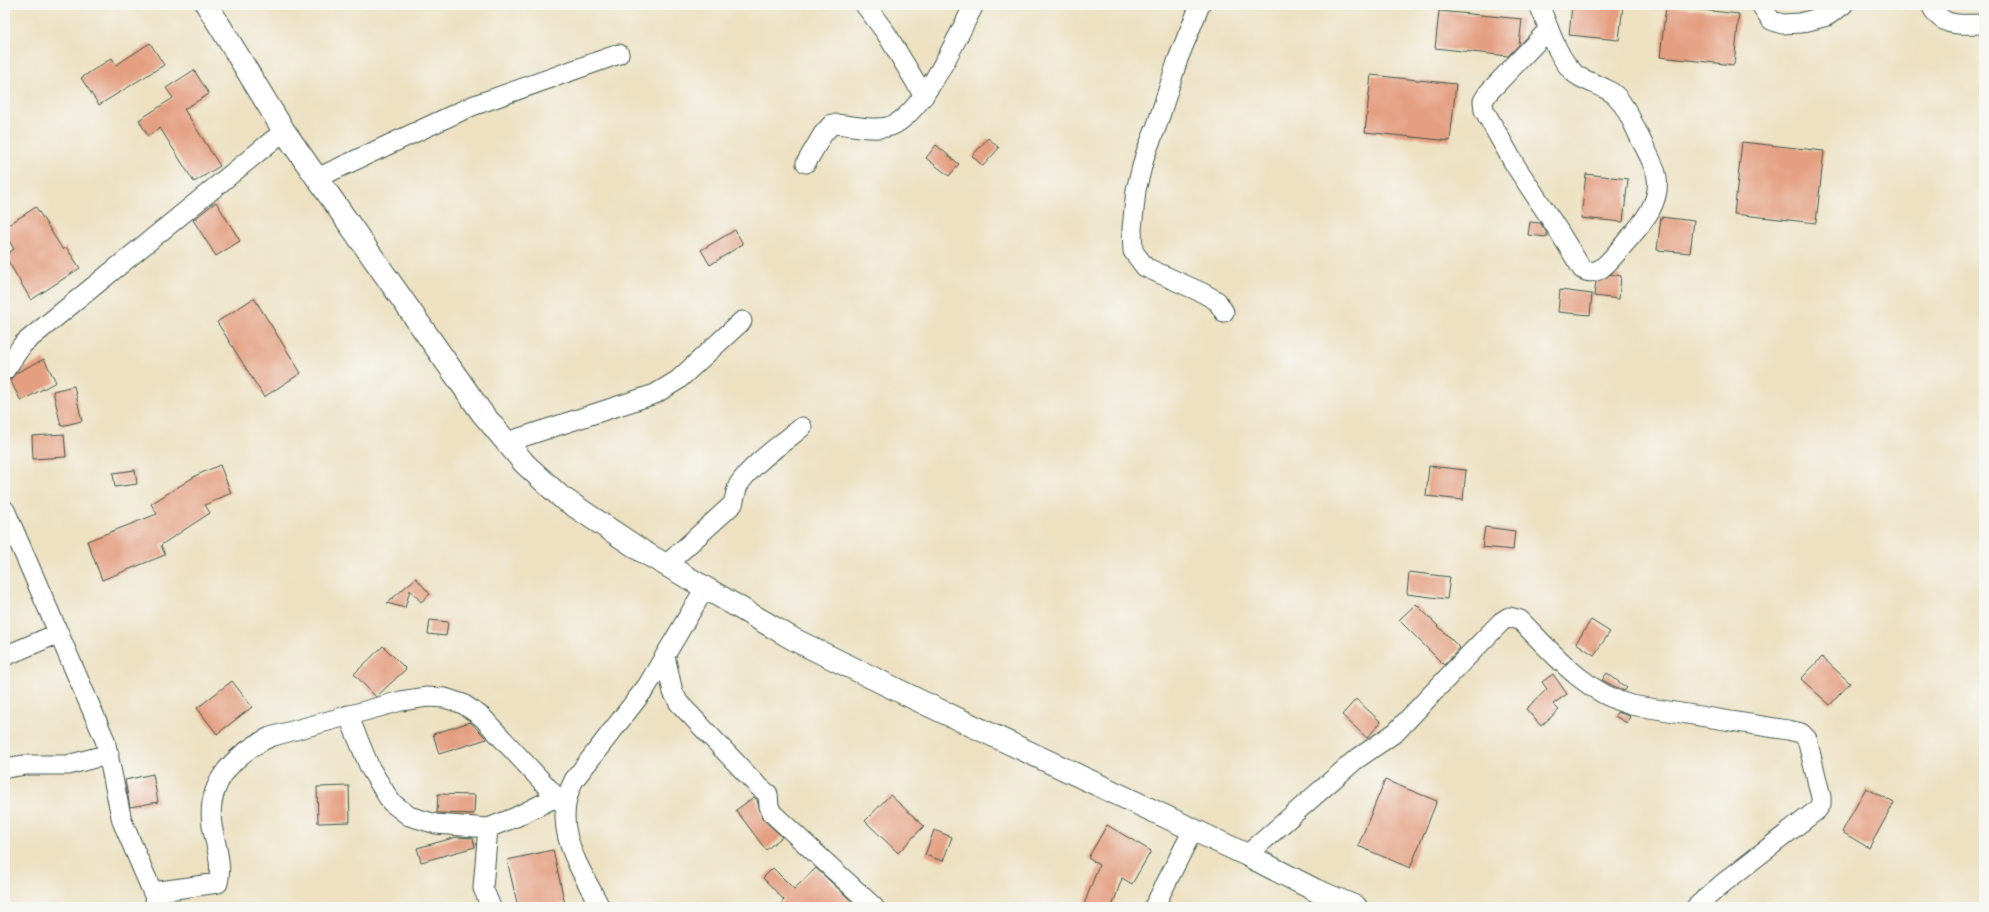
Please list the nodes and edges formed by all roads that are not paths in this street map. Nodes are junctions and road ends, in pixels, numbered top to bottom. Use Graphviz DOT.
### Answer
graph roads {
  1 [pos="207,5"];
  2 [pos="865,5"];
  3 [pos="974,5"];
  4 [pos="1200,5"];
  5 [pos="1539,5"];
  6 [pos="1761,5"];
  7 [pos="1843,5"];
  8 [pos="1930,5"];
  9 [pos="1984,24"];
  10 [pos="1549,29"];
  11 [pos="619,54"];
  12 [pos="924,96"];
  13 [pos="284,131"];
  14 [pos="806,163"];
  15 [pos="317,178"];
  16 [pos="1224,312"];
  17 [pos="742,321"];
  18 [pos="5,370"];
  19 [pos="802,427"];
  20 [pos="507,442"];
  21 [pos="5,510"];
  22 [pos="666,565"];
  23 [pos="706,588"];
  24 [pos="59,633"];
  25 [pos="5,656"];
  26 [pos="665,656"];
  27 [pos="348,715"];
  28 [pos="109,754"];
  29 [pos="5,768"];
  30 [pos="560,801"];
  31 [pos="488,828"];
  32 [pos="1193,830"];
  33 [pos="1247,856"];
  34 [pos="156,900"];
  35 [pos="491,907"];
  36 [pos="600,907"];
  37 [pos="874,907"];
  38 [pos="1154,907"];
  39 [pos="1356,907"];
  40 [pos="1696,907"];
  1 -- 13 [label="main road"];
  2 -- 12 [label="street"];
  3 -- 12 [label="street"];
  4 -- 16 [label="street"];
  5 -- 10 [label="street"];
  6 -- 7 [label="street"];
  8 -- 9 [label="street"];
  10 -- 10 [label="street"];
  11 -- 15 [label="street"];
  12 -- 14 [label="street"];
  13 -- 15 [label="main road"];
  13 -- 18 [label="street"];
  15 -- 20 [label="main road"];
  17 -- 20 [label="street"];
  19 -- 22 [label="street"];
  20 -- 22 [label="main road"];
  21 -- 24 [label="street"];
  22 -- 23 [label="main road"];
  23 -- 26 [label="street"];
  23 -- 32 [label="main road"];
  24 -- 25 [label="street"];
  24 -- 28 [label="street"];
  26 -- 30 [label="street"];
  26 -- 37 [label="street"];
  27 -- 30 [label="street"];
  27 -- 31 [label="street"];
  27 -- 34 [label="street"];
  28 -- 29 [label="street"];
  28 -- 34 [label="street"];
  30 -- 31 [label="street"];
  30 -- 36 [label="street"];
  31 -- 35 [label="street"];
  32 -- 33 [label="main road"];
  32 -- 38 [label="street"];
  33 -- 39 [label="main road"];
  33 -- 40 [label="street"];
}
